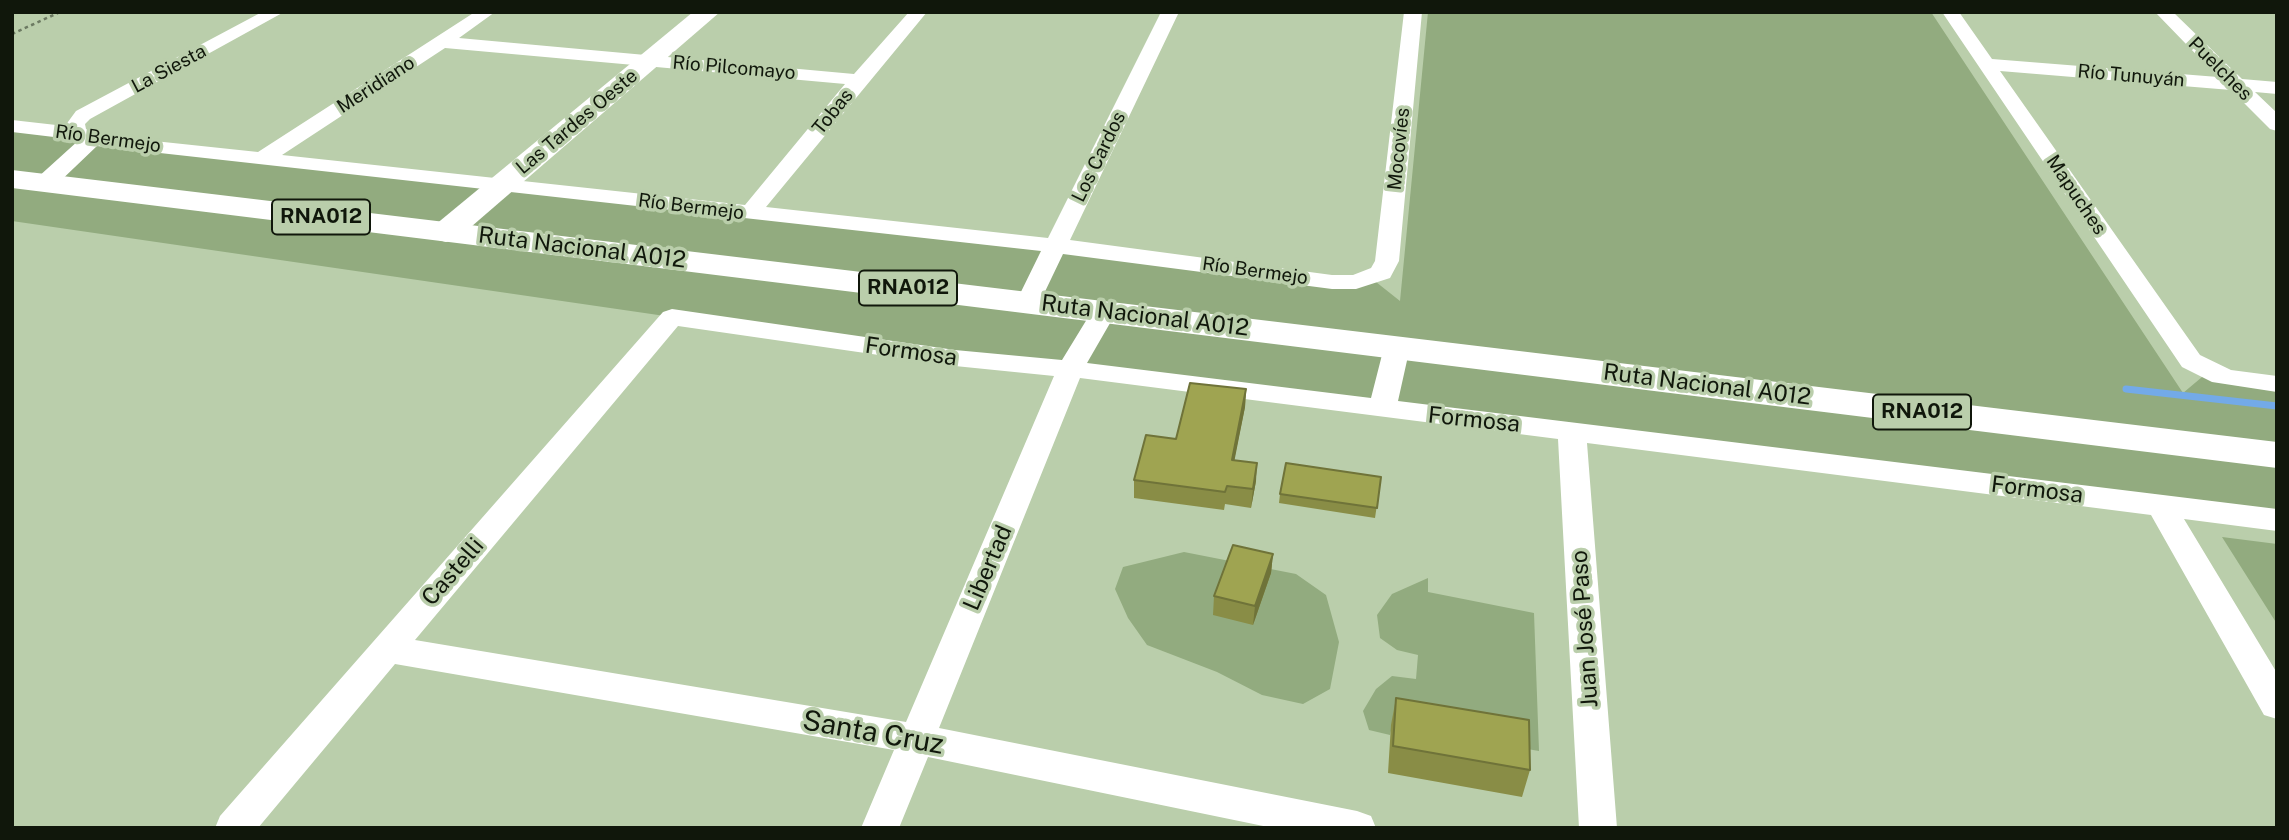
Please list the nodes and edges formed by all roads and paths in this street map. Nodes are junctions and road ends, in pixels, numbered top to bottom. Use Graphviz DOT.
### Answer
graph roads {
  1 [pos="60,12"];
  2 [pos="276,12"];
  3 [pos="487,12"];
  4 [pos="708,12"];
  5 [pos="919,12"];
  6 [pos="1170,12"];
  7 [pos="1400,12"];
  8 [pos="1950,12"];
  9 [pos="2163,12"];
  10 [pos="1413,13"];
  11 [pos="12,34"];
  12 [pos="442,42"];
  13 [pos="650,61"];
  14 [pos="1986,64"];
  15 [pos="859,80"];
  16 [pos="2236,85"];
  17 [pos="2277,88"];
  18 [pos="2277,125"];
  19 [pos="12,126"];
  20 [pos="84,135"];
  21 [pos="265,157"];
  22 [pos="12,179"];
  23 [pos="45,183"];
  24 [pos="502,185"];
  25 [pos="750,214"];
  26 [pos="446,232"];
  27 [pos="1056,246"];
  28 [pos="1371,278"];
  29 [pos="1028,302"];
  30 [pos="1104,312"];
  31 [pos="672,317"];
  32 [pos="1397,347"];
  33 [pos="1070,369"];
  34 [pos="2277,384"];
  35 [pos="1382,410"];
  36 [pos="1572,431"];
  37 [pos="2277,455"];
  38 [pos="2161,506"];
  39 [pos="2277,520"];
  40 [pos="387,649"];
  41 [pos="2277,705"];
  42 [pos="916,739"];
  43 [pos="234,828"];
  44 [pos="880,828"];
  45 [pos="1357,828"];
  46 [pos="1598,828"];
  1 -- 11 [label="path"];
  2 -- 20 [label="street, La Siesta"];
  3 -- 12 [label="street, Meridiano"];
  4 -- 13 [label="main road, Las Tardes Oeste"];
  5 -- 15 [label="street, Tobas"];
  6 -- 27 [label="street, Los Cardos"];
  7 -- 10 [label="street"];
  8 -- 14 [label="street, Mapuches"];
  9 -- 16 [label="street, Puelches"];
  10 -- 28 [label="street, Mocovíes"];
  12 -- 13 [label="street, Río Pilcomayo"];
  12 -- 21 [label="street, Meridiano"];
  13 -- 15 [label="street, Río Pilcomayo"];
  13 -- 24 [label="main road, Las Tardes Oeste"];
  14 -- 16 [label="street, Río Tunuyán"];
  14 -- 34 [label="street, Mapuches"];
  15 -- 25 [label="street, Tobas"];
  16 -- 17 [label="street, Río Tunuyán"];
  16 -- 18 [label="street, Puelches"];
  19 -- 20 [label="street, Río Bermejo"];
  20 -- 21 [label="street, Río Bermejo"];
  20 -- 23 [label="street, La Siesta"];
  21 -- 24 [label="street, Río Bermejo"];
  22 -- 23 [label="main road, Ruta Nacional A012 / RNA012"];
  23 -- 26 [label="main road, Ruta Nacional A012 / RNA012"];
  24 -- 25 [label="street, Río Bermejo"];
  24 -- 26 [label="main road, Las Tardes Oeste"];
  25 -- 27 [label="street, Río Bermejo"];
  26 -- 29 [label="main road, Ruta Nacional A012 / RNA012"];
  27 -- 28 [label="street, Río Bermejo"];
  27 -- 29 [label="street, Los Cardos"];
  29 -- 30 [label="main road, Ruta Nacional A012 / RNA012"];
  30 -- 32 [label="main road, Ruta Nacional A012 / RNA012"];
  30 -- 33 [label="street, Libertad"];
  31 -- 33 [label="street, Formosa"];
  31 -- 40 [label="street, Castelli"];
  32 -- 35 [label="street"];
  32 -- 37 [label="main road, Ruta Nacional A012 / RNA012"];
  33 -- 35 [label="street, Formosa"];
  33 -- 42 [label="street, Libertad"];
  35 -- 36 [label="street, Formosa"];
  36 -- 38 [label="street, Formosa"];
  36 -- 46 [label="street, Juan José Paso"];
  38 -- 39 [label="street, Formosa"];
  38 -- 41 [label="street"];
  40 -- 42 [label="street, Santa Cruz"];
  40 -- 43 [label="street, Castelli"];
  42 -- 44 [label="street, Libertad"];
  42 -- 45 [label="street, Santa Cruz"];
}
